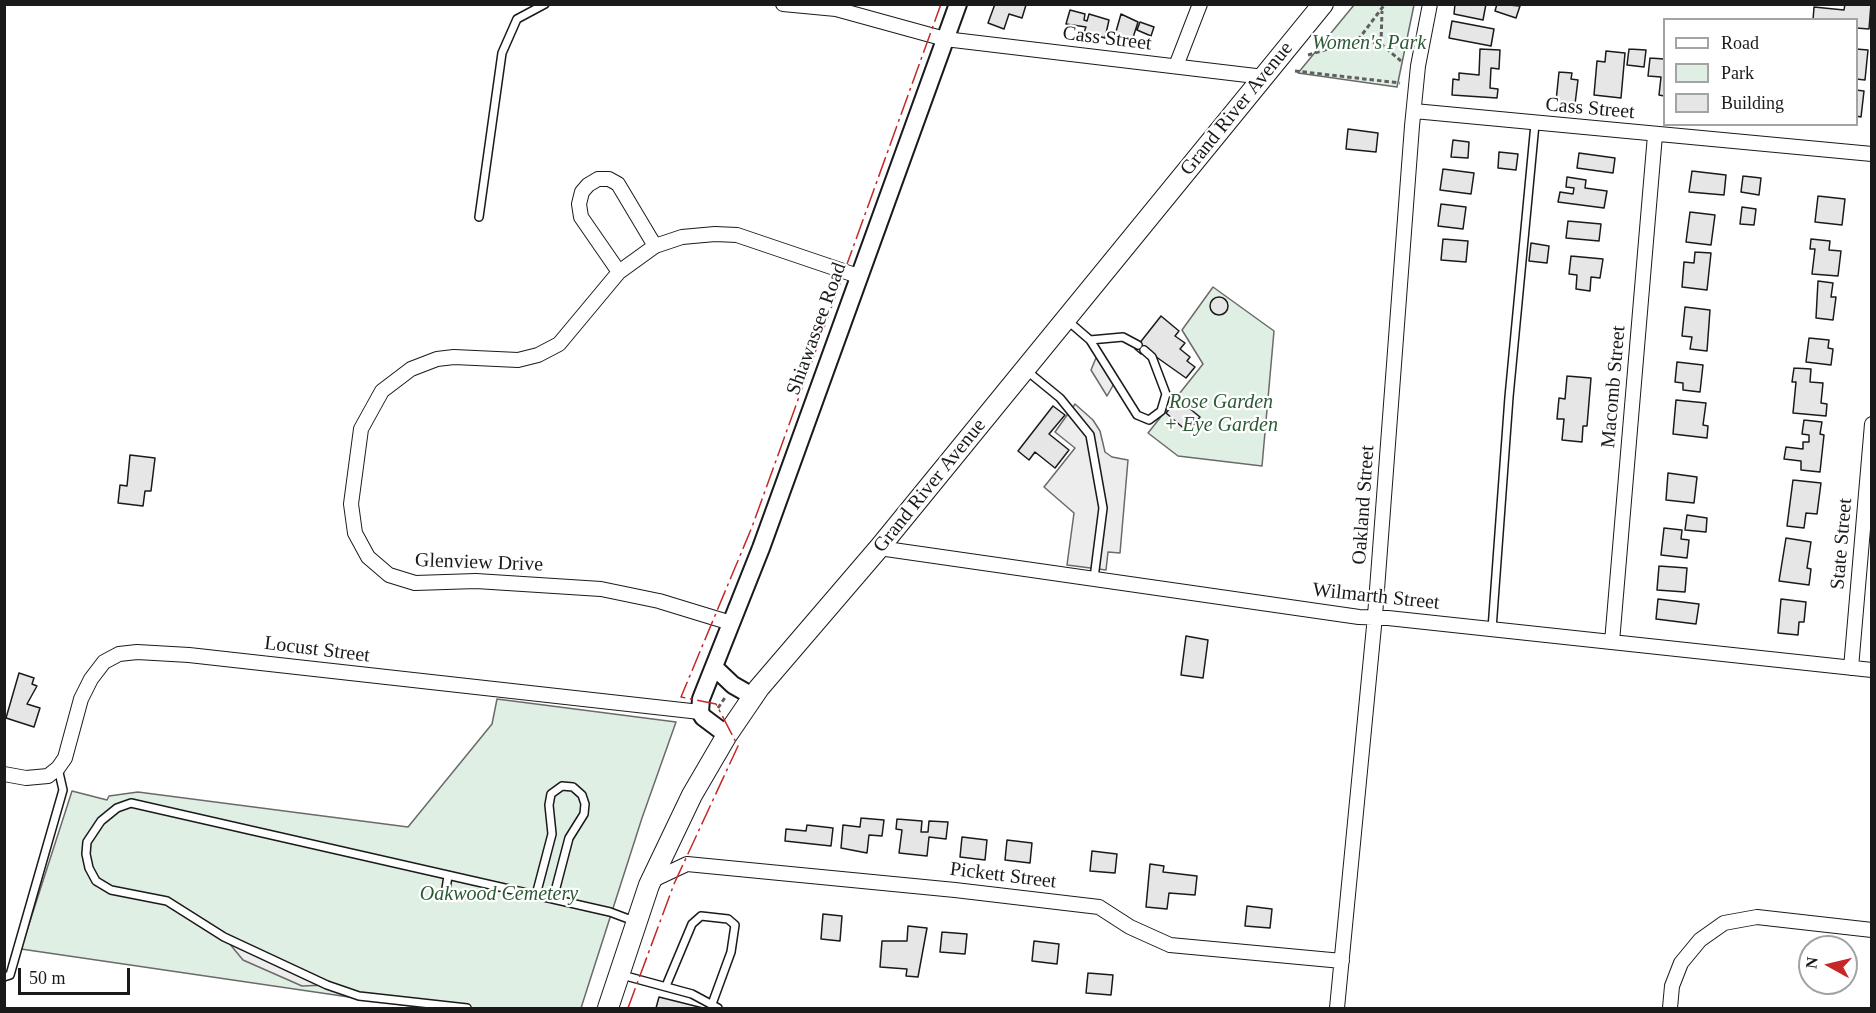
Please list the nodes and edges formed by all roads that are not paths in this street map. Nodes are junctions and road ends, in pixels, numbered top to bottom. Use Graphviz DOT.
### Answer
graph roads {
  1 [pos="545,4"];
  2 [pos="783,4"];
  3 [pos="958,4"];
  4 [pos="1200,4"];
  5 [pos="1323,4"];
  6 [pos="1430,4"];
  7 [pos="945,39"];
  8 [pos="1176,66"];
  9 [pos="1264,77"];
  10 [pos="1414,111"];
  11 [pos="1535,124"];
  12 [pos="1655,135"];
  13 [pos="1872,153"];
  14 [pos="480,217"];
  15 [pos="656,246"];
  16 [pos="619,272"];
  17 [pos="858,276"];
  18 [pos="1066,320"];
  19 [pos="1090,340"];
  20 [pos="1025,369"];
  21 [pos="1872,424"];
  22 [pos="879,548"];
  23 [pos="1094,578"];
  24 [pos="1375,616"];
  25 [pos="731,623"];
  26 [pos="1492,629"];
  27 [pos="1612,642"];
  28 [pos="714,667"];
  29 [pos="1851,668"];
  30 [pos="1872,670"];
  31 [pos="754,697"];
  32 [pos="708,712"];
  33 [pos="727,735"];
  34 [pos="58,768"];
  35 [pos="4,774"];
  36 [pos="448,876"];
  37 [pos="653,880"];
  38 [pos="445,895"];
  39 [pos="536,895"];
  40 [pos="553,899"];
  41 [pos="635,921"];
  42 [pos="1872,930"];
  43 [pos="1342,961"];
  44 [pos="618,975"];
  45 [pos="4,977"];
  46 [pos="666,986"];
  47 [pos="715,1006"];
  48 [pos="467,1008"];
  49 [pos="608,1008"];
  50 [pos="1337,1008"];
  51 [pos="1670,1008"];
  1 -- 14 [label="lane"];
  2 -- 7 [label="street, Cass Street"];
  3 -- 7 [label="street, Shiawassee Road"];
  4 -- 8 [label="street"];
  5 -- 9 [label="main road, Grand River Avenue"];
  6 -- 10 [label="street, Oakland Street"];
  7 -- 8 [label="street, Cass Street"];
  7 -- 17 [label="street, Shiawassee Road"];
  8 -- 9 [label="street, Cass Street"];
  9 -- 18 [label="main road, Grand River Avenue"];
  10 -- 11 [label="street, Cass Street"];
  10 -- 24 [label="street, Oakland Street"];
  11 -- 12 [label="street, Cass Street"];
  11 -- 26 [label="lane"];
  12 -- 13 [label="street, Cass Street"];
  12 -- 27 [label="street, Macomb Street"];
  15 -- 16 [label="street, Glenview Drive"];
  15 -- 16 [label="street"];
  15 -- 17 [label="street, Glenview Drive"];
  16 -- 25 [label="street, Glenview Drive"];
  17 -- 25 [label="street, Shiawassee Road"];
  18 -- 19 [label="lane"];
  18 -- 20 [label="main road, Grand River Avenue"];
  19 -- 19 [label="lane"];
  20 -- 22 [label="main road, Grand River Avenue"];
  20 -- 23 [label="lane"];
  21 -- 29 [label="street, State Street"];
  22 -- 23 [label="street, Wilmarth Street"];
  22 -- 31 [label="main road, Grand River Avenue"];
  23 -- 24 [label="street, Wilmarth Street"];
  24 -- 26 [label="street, Wilmarth Street"];
  24 -- 43 [label="street, Oakland Street"];
  25 -- 28 [label="street, Shiawassee Road"];
  26 -- 27 [label="street, Wilmarth Street"];
  27 -- 29 [label="street, Wilmarth Street"];
  28 -- 31 [label="street"];
  28 -- 32 [label="street, Shiawassee Road"];
  29 -- 30 [label="street, Wilmarth Street"];
  31 -- 33 [label="main road, Grand River Avenue"];
  32 -- 33 [label="street"];
  32 -- 34 [label="street, Locust Street"];
  33 -- 37 [label="main road, Grand River Avenue"];
  34 -- 35 [label="street"];
  34 -- 45 [label="lane"];
  36 -- 38 [label="lane"];
  36 -- 39 [label="lane"];
  36 -- 48 [label="lane"];
  37 -- 41 [label="main road, Grand River Avenue"];
  37 -- 43 [label="street, Pickett Street"];
  39 -- 40 [label="lane"];
  39 -- 40 [label="lane"];
  40 -- 41 [label="lane"];
  41 -- 44 [label="main road, Grand River Avenue"];
  42 -- 51 [label="street"];
  43 -- 50 [label="street, Oakland Street"];
  44 -- 46 [label="lane"];
  44 -- 49 [label="main road, Grand River Avenue"];
  46 -- 47 [label="lane"];
  46 -- 47 [label="lane"];
}
